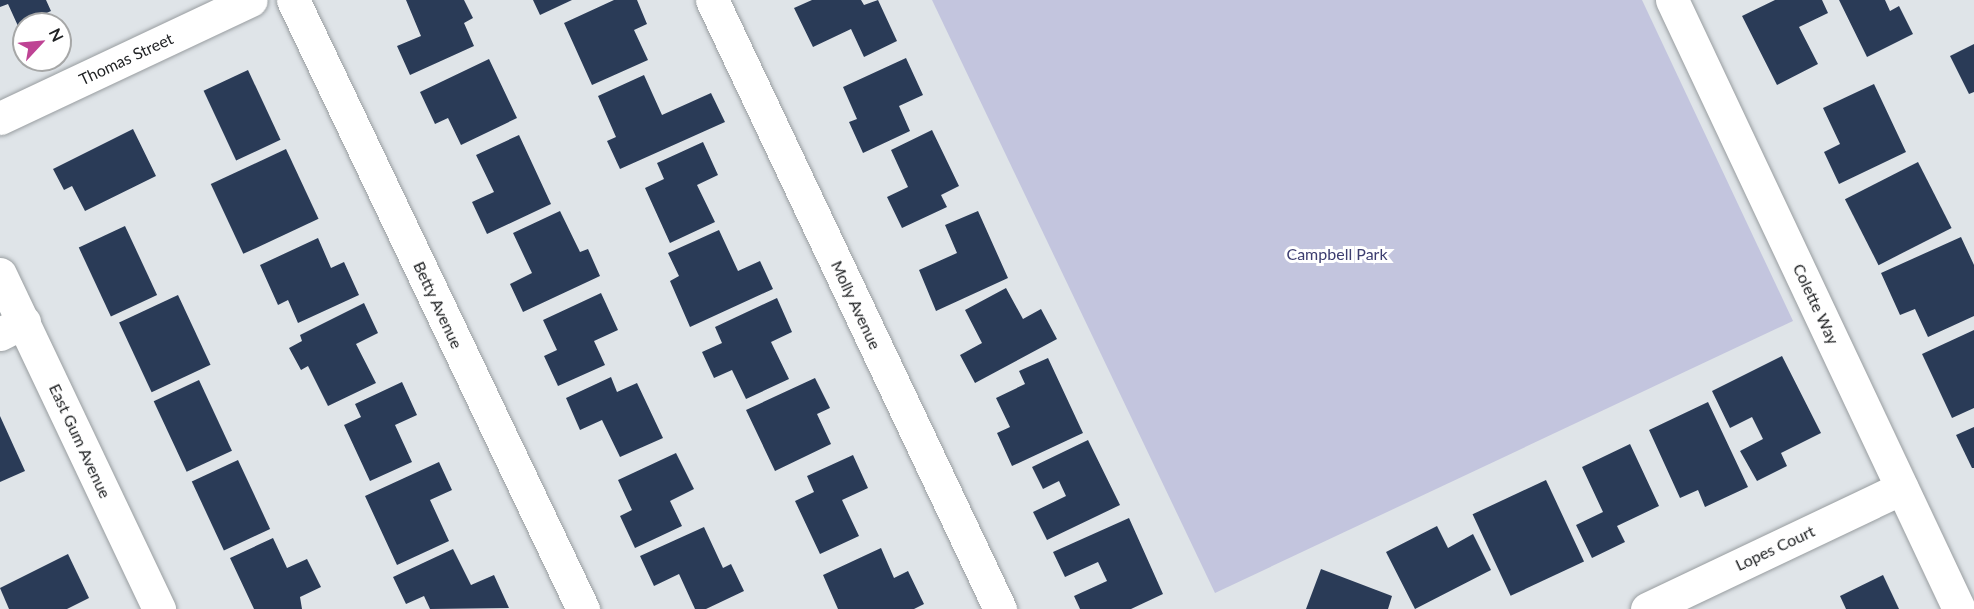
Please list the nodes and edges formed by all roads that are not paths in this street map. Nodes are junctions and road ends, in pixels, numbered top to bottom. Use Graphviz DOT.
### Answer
graph roads {
  1 [pos="251,0"];
  2 [pos="293,0"];
  3 [pos="712,0"];
  4 [pos="1672,0"];
  5 [pos="0,118"];
  6 [pos="0,274"];
  7 [pos="12,328"];
  8 [pos="1902,488"];
  9 [pos="159,609"];
  10 [pos="583,609"];
  11 [pos="1000,609"];
  12 [pos="1647,609"];
  13 [pos="1959,609"];
  1 -- 5 [label="street, Thomas Street"];
  2 -- 10 [label="street, Betty Avenue"];
  3 -- 11 [label="street, Molly Avenue"];
  4 -- 8 [label="street, Colette Way"];
  6 -- 7 [label="street, East Gum Avenue"];
  7 -- 9 [label="street, East Gum Avenue"];
  8 -- 12 [label="street, Lopes Court"];
  8 -- 13 [label="street, Colette Way"];
}
